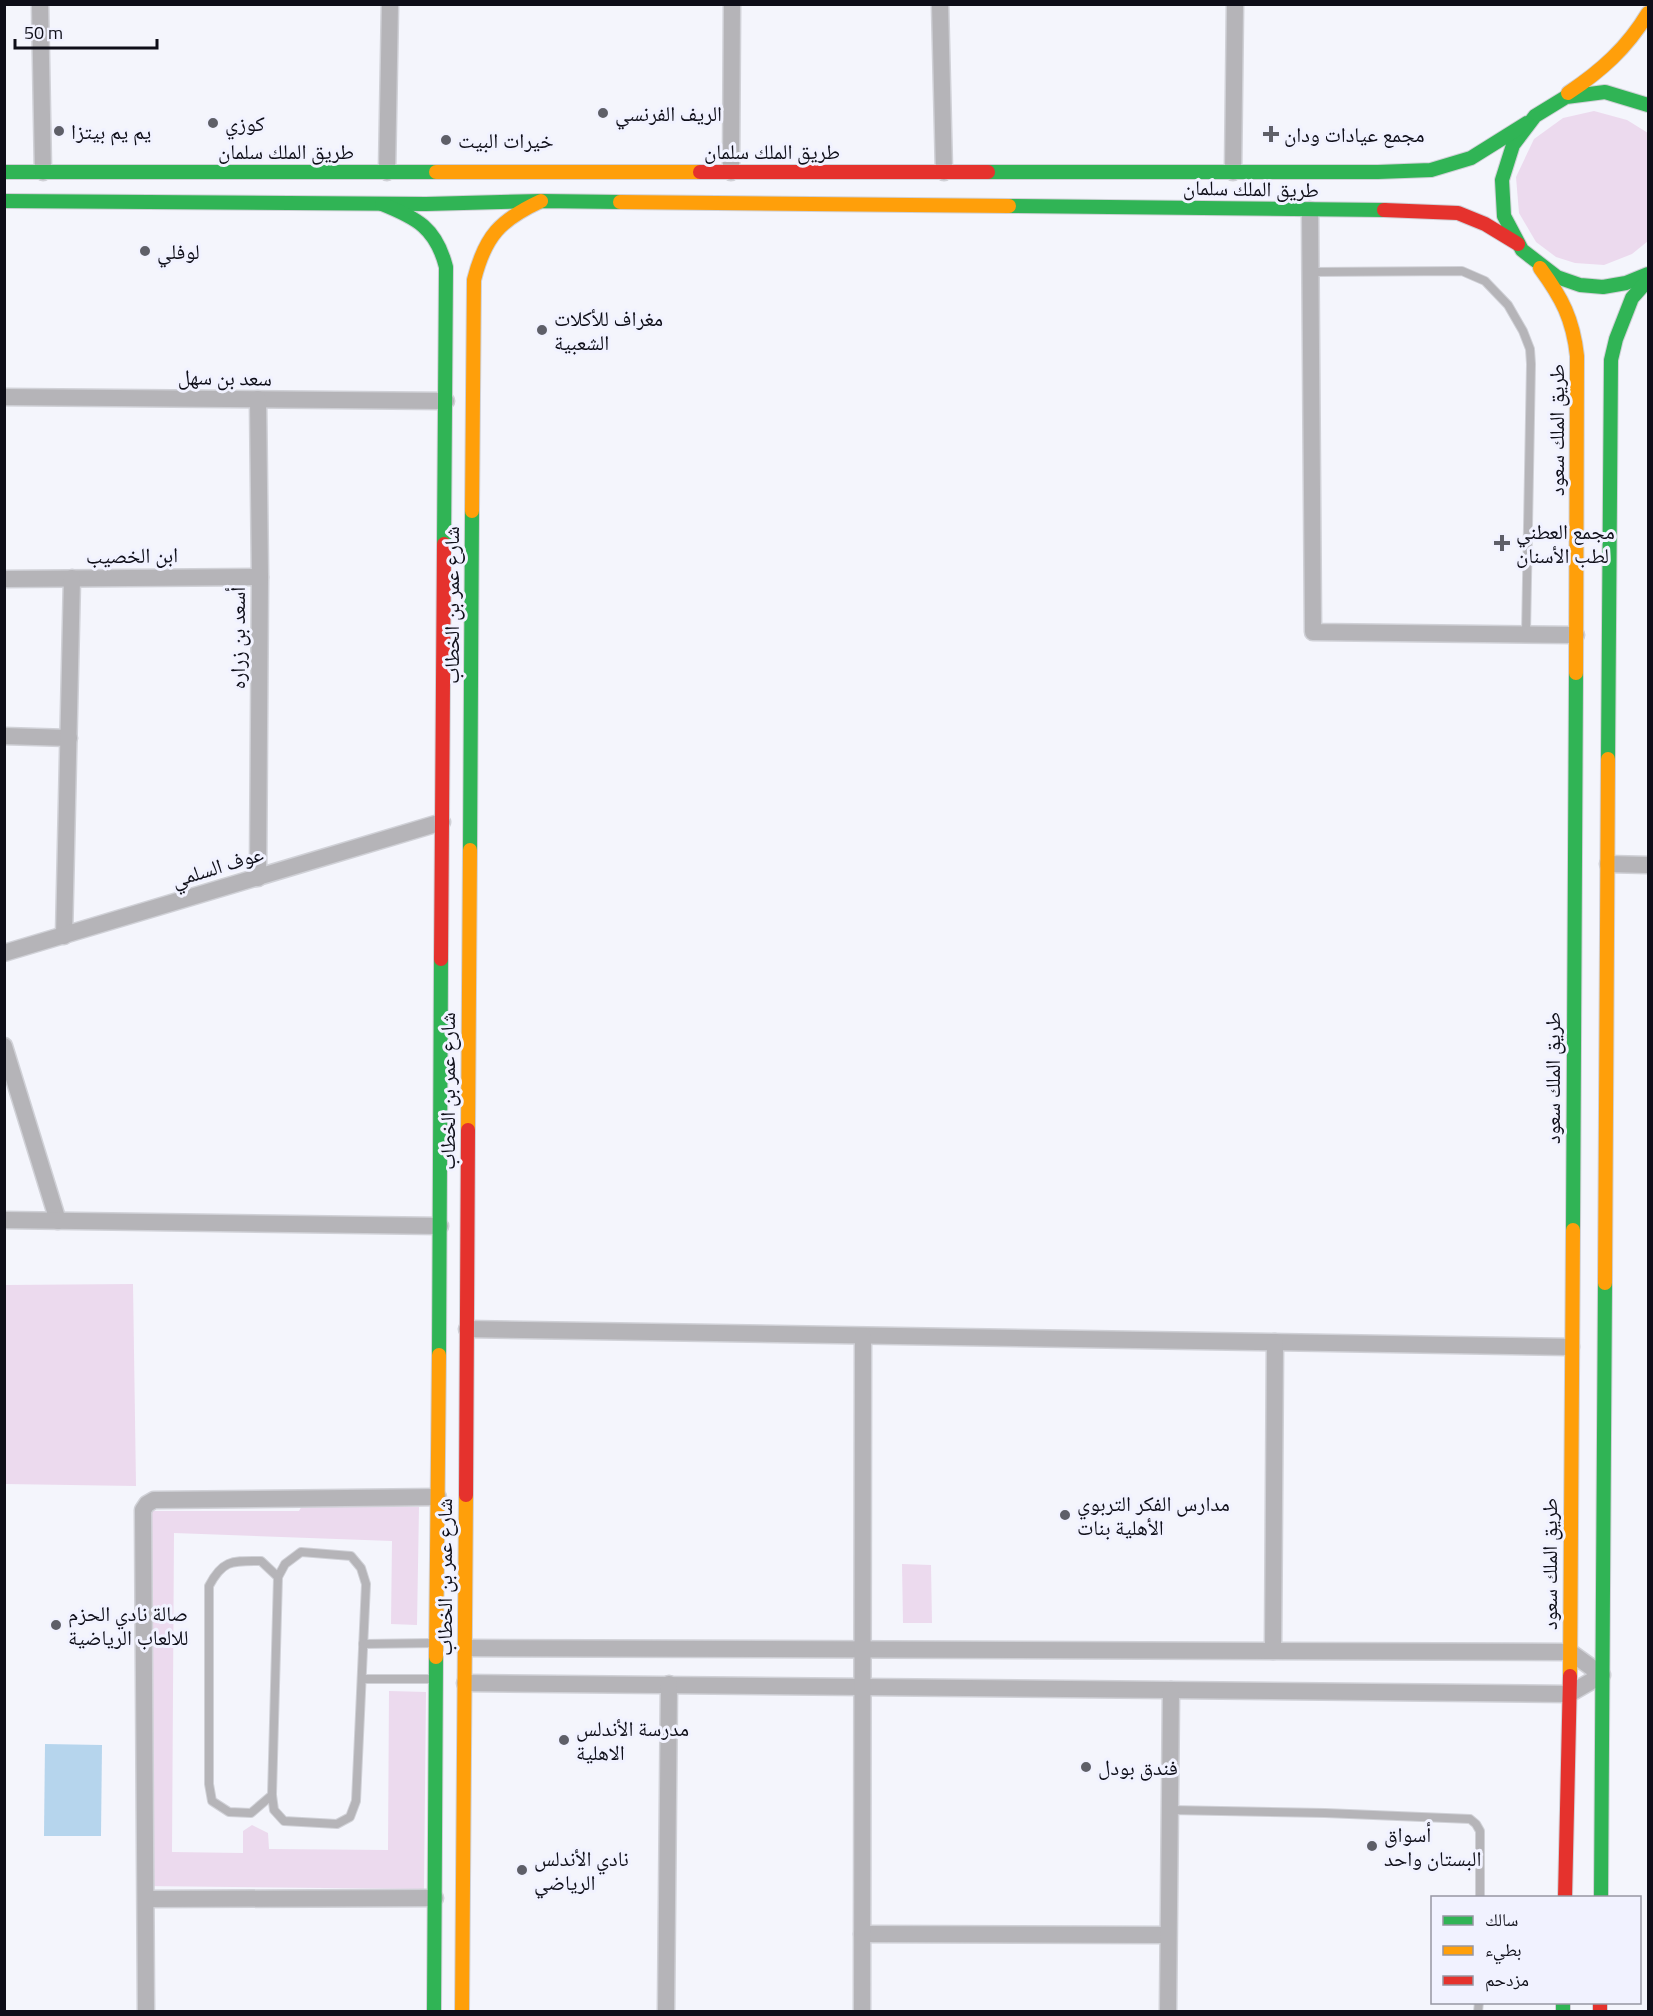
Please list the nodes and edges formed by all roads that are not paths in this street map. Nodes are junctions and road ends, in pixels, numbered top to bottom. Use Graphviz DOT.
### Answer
graph roads {
  1 [pos="40,4"];
  2 [pos="390,4"];
  3 [pos="732,4"];
  4 [pos="940,4"];
  5 [pos="1234,4"];
  6 [pos="1648,13"];
  7 [pos="1553,103"];
  8 [pos="1648,105"];
  9 [pos="1527,123"];
  10 [pos="4,172"];
  11 [pos="43,172"];
  12 [pos="387,172"];
  13 [pos="731,172"];
  14 [pos="944,172"];
  15 [pos="1233,172"];
  16 [pos="4,201"];
  17 [pos="541,201"];
  18 [pos="382,204"];
  19 [pos="1310,210"];
  20 [pos="1518,244"];
  21 [pos="1540,268"];
  22 [pos="1311,272"];
  23 [pos="1648,274"];
  24 [pos="1648,280"];
  25 [pos="4,397"];
  26 [pos="258,399"];
  27 [pos="446,401"];
  28 [pos="260,577"];
  29 [pos="72,578"];
  30 [pos="4,579"];
  31 [pos="1526,634"];
  32 [pos="1576,635"];
  33 [pos="4,736"];
  34 [pos="69,738"];
  35 [pos="442,822"];
  36 [pos="1608,864"];
  37 [pos="1648,865"];
  38 [pos="258,878"];
  39 [pos="64,936"];
  40 [pos="4,953"];
  41 [pos="4,1046"];
  42 [pos="4,1220"];
  43 [pos="58,1221"];
  44 [pos="440,1226"];
  45 [pos="467,1329"];
  46 [pos="863,1336"];
  47 [pos="1275,1342"];
  48 [pos="1571,1347"];
  49 [pos="438,1497"];
  50 [pos="278,1577"];
  51 [pos="436,1643"];
  52 [pos="363,1644"];
  53 [pos="465,1648"];
  54 [pos="863,1648"];
  55 [pos="1273,1651"];
  56 [pos="1570,1652"];
  57 [pos="1602,1675"];
  58 [pos="362,1678"];
  59 [pos="436,1679"];
  60 [pos="465,1683"];
  61 [pos="669,1684"];
  62 [pos="863,1687"];
  63 [pos="1171,1690"];
  64 [pos="1569,1694"];
  65 [pos="272,1795"];
  66 [pos="1170,1810"];
  67 [pos="1479,1896"];
  68 [pos="1565,1896"];
  69 [pos="1601,1896"];
  70 [pos="435,1898"];
  71 [pos="146,1899"];
  72 [pos="862,1934"];
  73 [pos="1168,1935"];
  74 [pos="146,2012"];
  75 [pos="434,2012"];
  76 [pos="462,2012"];
  77 [pos="666,2012"];
  78 [pos="862,2012"];
  79 [pos="1167,2012"];
  1 -- 11 [label="street"];
  2 -- 12 [label="street"];
  3 -- 13 [label="street"];
  4 -- 14 [label="street"];
  5 -- 15 [label="street"];
  6 -- 7 [label="street"];
  7 -- 8 [label="street"];
  7 -- 9 [label="street"];
  9 -- 15 [label="street, طريق الملك سلمان"];
  9 -- 20 [label="street"];
  10 -- 11 [label="street, طريق الملك سلمان"];
  11 -- 12 [label="street, طريق الملك سلمان"];
  12 -- 13 [label="street, طريق الملك سلمان"];
  13 -- 14 [label="street, طريق الملك سلمان"];
  14 -- 15 [label="street, طريق الملك سلمان"];
  16 -- 18 [label="street, طريق الملك سلمان"];
  17 -- 18 [label="street, طريق الملك سلمان"];
  17 -- 19 [label="street, طريق الملك سلمان"];
  17 -- 45 [label="street, شارع عمر بن الخطاب"];
  18 -- 27 [label="street, شارع عمر بن الخطاب"];
  19 -- 20 [label="street, طريق الملك سلمان"];
  19 -- 22 [label="street"];
  20 -- 21 [label="street"];
  21 -- 23 [label="street"];
  21 -- 32 [label="street, طريق الملك سعود"];
  22 -- 31 [label="lane"];
  22 -- 31 [label="street"];
  24 -- 36 [label="street"];
  25 -- 26 [label="street, سعد بن سهل"];
  26 -- 27 [label="street, سعد بن سهل"];
  26 -- 28 [label="street, أسعد بن زراره"];
  27 -- 35 [label="street, شارع عمر بن الخطاب"];
  28 -- 29 [label="street, ابن الخصيب"];
  28 -- 38 [label="street, أسعد بن زراره"];
  29 -- 30 [label="street, ابن الخصيب"];
  29 -- 34 [label="street"];
  31 -- 32 [label="street"];
  32 -- 48 [label="street, طريق الملك سعود"];
  33 -- 34 [label="street"];
  34 -- 39 [label="street"];
  35 -- 38 [label="street, عوف السلمي"];
  35 -- 44 [label="street, شارع عمر بن الخطاب"];
  36 -- 37 [label="street"];
  36 -- 57 [label="street"];
  38 -- 39 [label="street, عوف السلمي"];
  39 -- 40 [label="street, عوف السلمي"];
  41 -- 43 [label="street"];
  42 -- 43 [label="street"];
  43 -- 44 [label="street"];
  44 -- 49 [label="street, شارع عمر بن الخطاب"];
  45 -- 46 [label="street"];
  45 -- 53 [label="street, شارع عمر بن الخطاب"];
  46 -- 47 [label="street"];
  46 -- 54 [label="street"];
  47 -- 48 [label="street"];
  47 -- 55 [label="street"];
  48 -- 56 [label="street, طريق الملك سعود"];
  49 -- 51 [label="street, شارع عمر بن الخطاب"];
  49 -- 71 [label="street"];
  50 -- 52 [label="lane"];
  50 -- 65 [label="lane"];
  50 -- 65 [label="lane"];
  51 -- 52 [label="lane"];
  51 -- 59 [label="street, شارع عمر بن الخطاب"];
  52 -- 58 [label="lane"];
  53 -- 54 [label="street"];
  53 -- 60 [label="street, شارع عمر بن الخطاب"];
  54 -- 55 [label="street"];
  54 -- 62 [label="street"];
  55 -- 56 [label="street"];
  56 -- 57 [label="street"];
  56 -- 64 [label="street, طريق الملك سعود"];
  57 -- 64 [label="street"];
  57 -- 69 [label="street"];
  58 -- 59 [label="lane"];
  58 -- 65 [label="lane"];
  59 -- 70 [label="street, شارع عمر بن الخطاب"];
  60 -- 61 [label="street"];
  60 -- 76 [label="street, شارع عمر بن الخطاب"];
  61 -- 62 [label="street"];
  61 -- 77 [label="street"];
  62 -- 63 [label="street"];
  62 -- 72 [label="street"];
  63 -- 64 [label="street"];
  63 -- 66 [label="street"];
  64 -- 68 [label="street, طريق الملك سعود"];
  66 -- 67 [label="lane"];
  66 -- 73 [label="street"];
  70 -- 71 [label="street"];
  70 -- 75 [label="street, شارع عمر بن الخطاب"];
  71 -- 74 [label="street"];
  72 -- 73 [label="street"];
  72 -- 78 [label="street"];
  73 -- 79 [label="street"];
}
